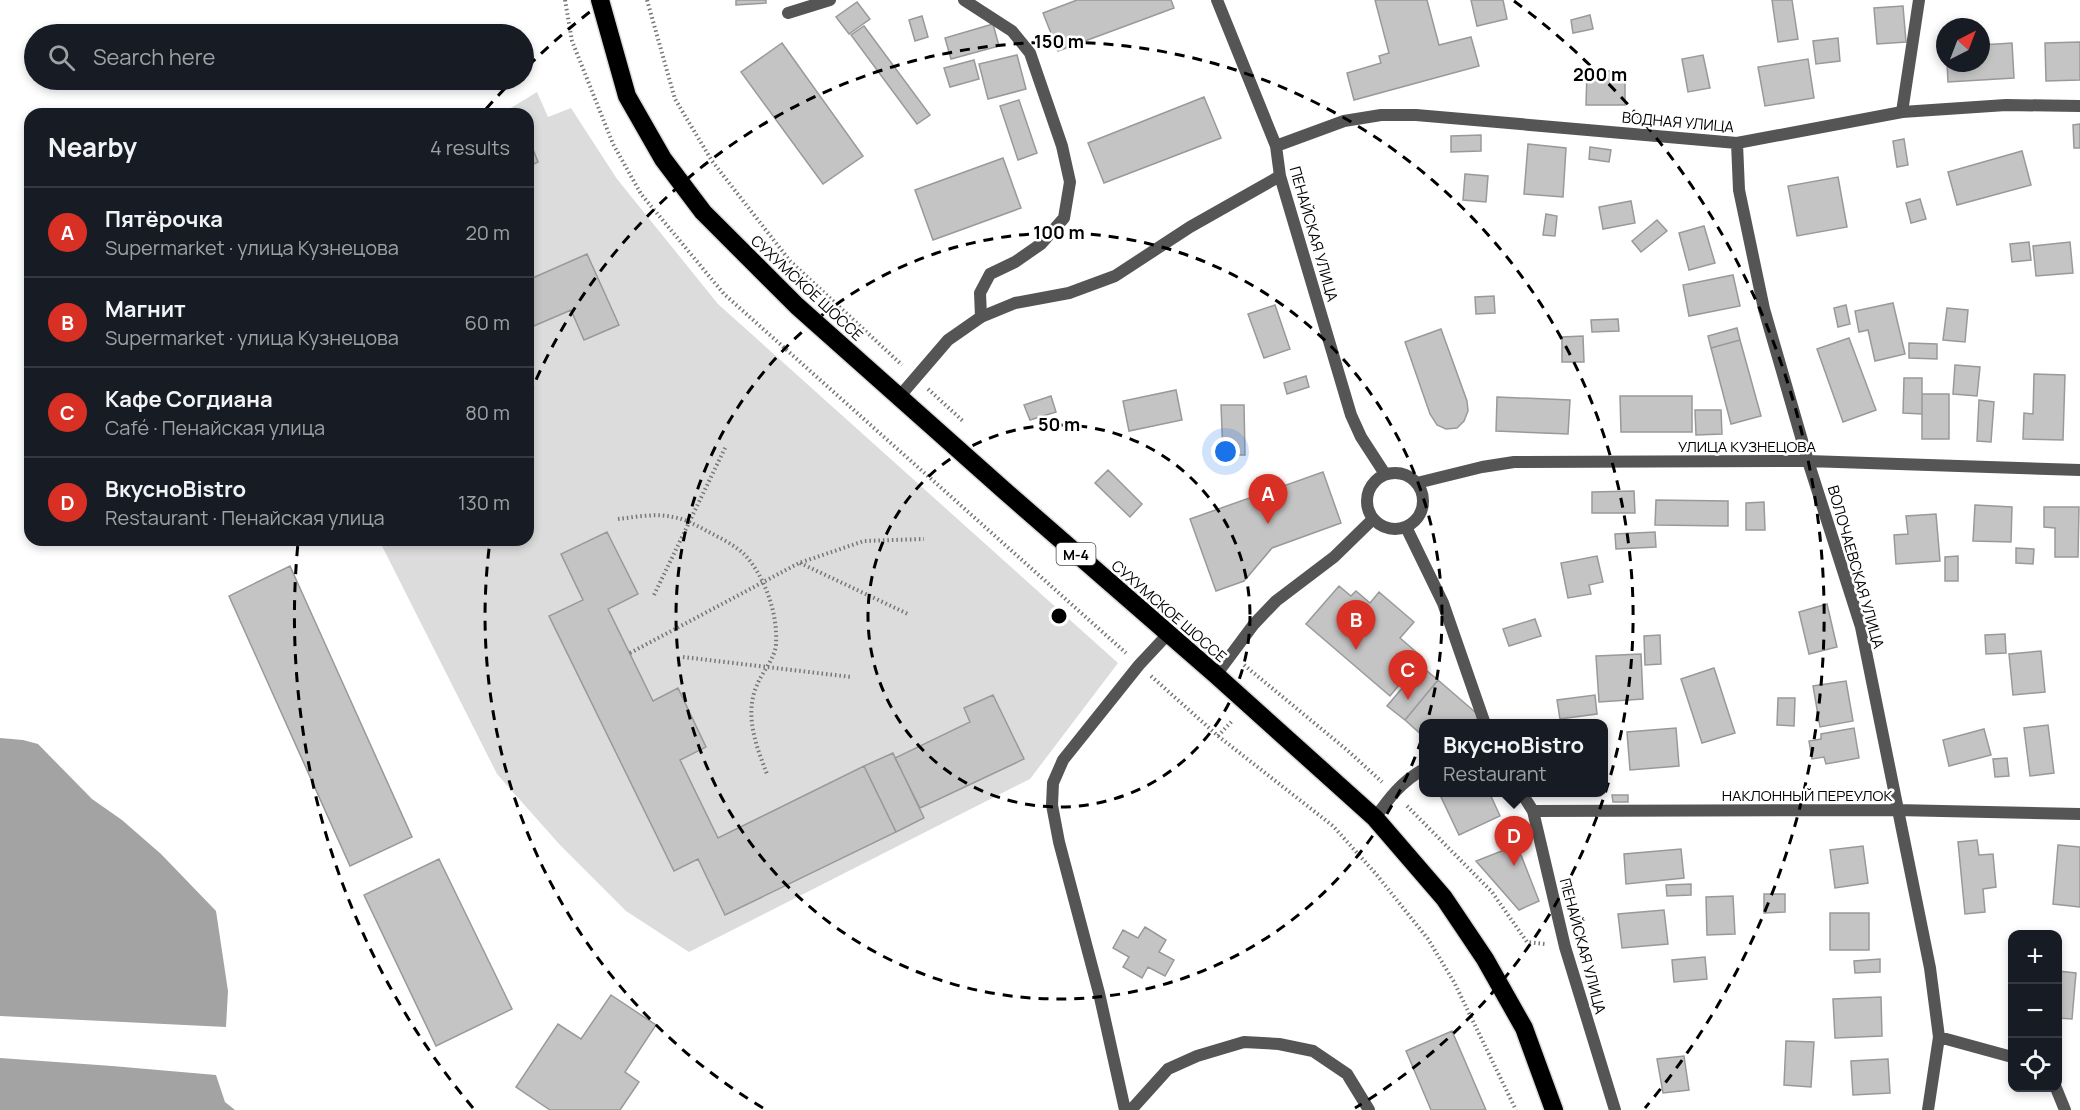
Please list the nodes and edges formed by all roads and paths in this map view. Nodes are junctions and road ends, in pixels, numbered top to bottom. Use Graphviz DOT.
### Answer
graph roads {
  1 [pos="565,0"];
  2 [pos="600,0"];
  3 [pos="647,0"];
  4 [pos="830,0"];
  5 [pos="964,0"];
  6 [pos="1217,0"];
  7 [pos="1919,0"];
  8 [pos="788,14"];
  9 [pos="2080,106"];
  10 [pos="1902,112"];
  11 [pos="1737,143"];
  12 [pos="1276,146"];
  13 [pos="1280,176"];
  14 [pos="981,316"];
  15 [pos="915,378"];
  16 [pos="899,397"];
  17 [pos="968,426"];
  18 [pos="726,446"];
  19 [pos="1808,461"];
  20 [pos="2080,470"];
  21 [pos="1385,474"];
  22 [pos="1417,483"];
  23 [pos="618,519"];
  24 [pos="1373,519"];
  25 [pos="689,522"];
  26 [pos="1406,527"];
  27 [pos="924,539"];
  28 [pos="800,563"];
  29 [pos="762,583"];
  30 [pos="654,595"];
  31 [pos="908,614"];
  32 [pos="1168,634"];
  33 [pos="630,653"];
  34 [pos="1231,655"];
  35 [pos="683,657"];
  36 [pos="1139,665"];
  37 [pos="767,667"];
  38 [pos="1216,675"];
  39 [pos="851,677"];
  40 [pos="1484,719"];
  41 [pos="1419,772"];
  42 [pos="767,774"];
  43 [pos="1393,792"];
  44 [pos="1524,797"];
  45 [pos="1896,810"];
  46 [pos="1533,811"];
  47 [pos="2080,814"];
  48 [pos="1375,818"];
  49 [pos="1565,947"];
  50 [pos="1939,1037"];
  51 [pos="2008,1056"];
  52 [pos="2058,1092"];
  53 [pos="1125,1110"];
  54 [pos="1131,1110"];
  55 [pos="1369,1110"];
  56 [pos="1516,1110"];
  57 [pos="1554,1110"];
  58 [pos="1615,1110"];
  59 [pos="1928,1110"];
  60 [pos="2065,1110"];
  1 -- 36 [label="path"];
  2 -- 16 [label="highway, СУХУМСКОЕ ШОССЕ / М-4"];
  3 -- 15 [label="path"];
  4 -- 8 [label="street"];
  5 -- 14 [label="street"];
  6 -- 12 [label="street, ПЕНАЙСКАЯ УЛИЦА"];
  7 -- 10 [label="street"];
  9 -- 10 [label="street, ВОДНАЯ УЛИЦА"];
  10 -- 11 [label="street, ВОДНАЯ УЛИЦА"];
  11 -- 12 [label="street, ВОДНАЯ УЛИЦА"];
  11 -- 19 [label="street, ВОЛОЧАЕВСКАЯ УЛИЦА"];
  12 -- 13 [label="street, ПЕНАЙСКАЯ УЛИЦА"];
  13 -- 14 [label="street"];
  13 -- 21 [label="street, ПЕНАЙСКАЯ УЛИЦА"];
  14 -- 15 [label="street"];
  15 -- 16 [label="street"];
  15 -- 17 [label="path"];
  16 -- 32 [label="highway, СУХУМСКОЕ ШОССЕ / М-4"];
  18 -- 25 [label="path"];
  19 -- 20 [label="street, УЛИЦА КУЗНЕЦОВА"];
  19 -- 22 [label="street, УЛИЦА КУЗНЕЦОВА"];
  19 -- 45 [label="street, ВОЛОЧАЕВСКАЯ УЛИЦА"];
  21 -- 22 [label="street"];
  21 -- 24 [label="street"];
  22 -- 26 [label="street"];
  23 -- 25 [label="path"];
  24 -- 26 [label="street"];
  24 -- 34 [label="street"];
  25 -- 29 [label="path"];
  25 -- 30 [label="path"];
  26 -- 40 [label="street"];
  27 -- 28 [label="path"];
  28 -- 29 [label="path"];
  28 -- 31 [label="path"];
  29 -- 33 [label="path"];
  29 -- 37 [label="path"];
  32 -- 36 [label="street"];
  32 -- 38 [label="highway, СУХУМСКОЕ ШОССЕ / М-4"];
  34 -- 38 [label="street"];
  34 -- 43 [label="path"];
  35 -- 37 [label="path"];
  36 -- 53 [label="street"];
  36 -- 56 [label="path"];
  37 -- 39 [label="path"];
  37 -- 42 [label="path"];
  38 -- 48 [label="highway, СУХУМСКОЕ ШОССЕ / М-4"];
  41 -- 43 [label="street"];
  43 -- 48 [label="street"];
  43 -- 49 [label="path"];
  44 -- 46 [label="street, ПЕНАЙСКАЯ УЛИЦА"];
  45 -- 46 [label="street, НАКЛОННЫЙ ПЕРЕУЛОК"];
  45 -- 47 [label="street, НАКЛОННЫЙ ПЕРЕУЛОК"];
  45 -- 50 [label="street, ВОЛОЧАЕВСКАЯ УЛИЦА"];
  46 -- 49 [label="street, ПЕНАЙСКАЯ УЛИЦА"];
  48 -- 57 [label="highway, СУХУМСКОЕ ШОССЕ / М-4"];
  49 -- 58 [label="street, ПЕНАЙСКАЯ УЛИЦА"];
  50 -- 51 [label="street"];
  50 -- 59 [label="street, ВОЛОЧАЕВСКАЯ УЛИЦА"];
  52 -- 60 [label="street"];
  54 -- 55 [label="street"];
}
